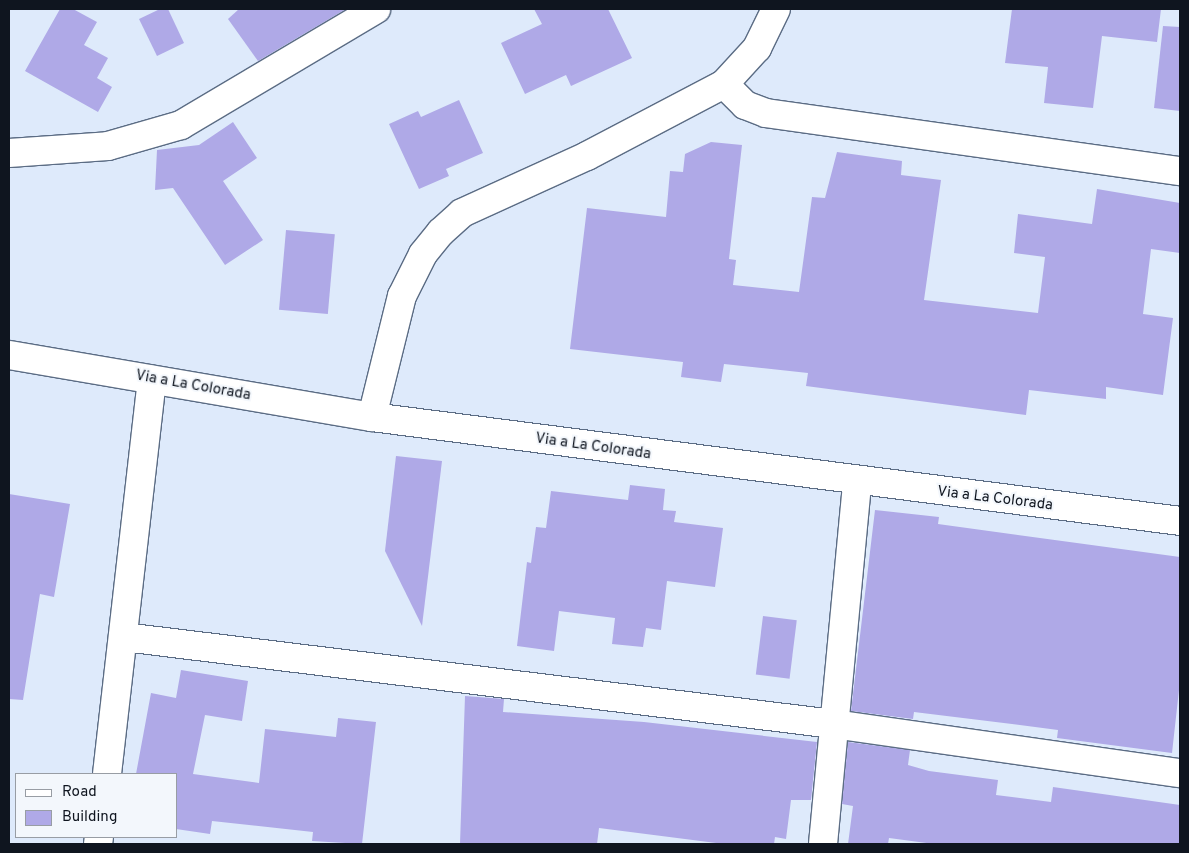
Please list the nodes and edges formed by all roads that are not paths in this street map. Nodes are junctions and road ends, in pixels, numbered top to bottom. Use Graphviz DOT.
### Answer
graph roads {
  1 [pos="376,9"];
  2 [pos="776,9"];
  3 [pos="724,84"];
  4 [pos="9,153"];
  5 [pos="1180,171"];
  6 [pos="9,355"];
  7 [pos="152,380"];
  8 [pos="372,417"];
  9 [pos="857,483"];
  10 [pos="1180,521"];
  11 [pos="124,636"];
  12 [pos="834,724"];
  13 [pos="107,773"];
  14 [pos="1180,774"];
  15 [pos="823,844"];
  1 -- 4 [label="street"];
  2 -- 3 [label="street"];
  3 -- 5 [label="street"];
  3 -- 8 [label="street"];
  6 -- 7 [label="street, Via a La Colorada"];
  7 -- 8 [label="street, Via a La Colorada"];
  7 -- 11 [label="street"];
  8 -- 9 [label="street, Via a La Colorada"];
  9 -- 10 [label="street, Via a La Colorada"];
  9 -- 12 [label="street"];
  11 -- 12 [label="street"];
  11 -- 13 [label="street"];
  12 -- 14 [label="street"];
  12 -- 15 [label="street"];
}
